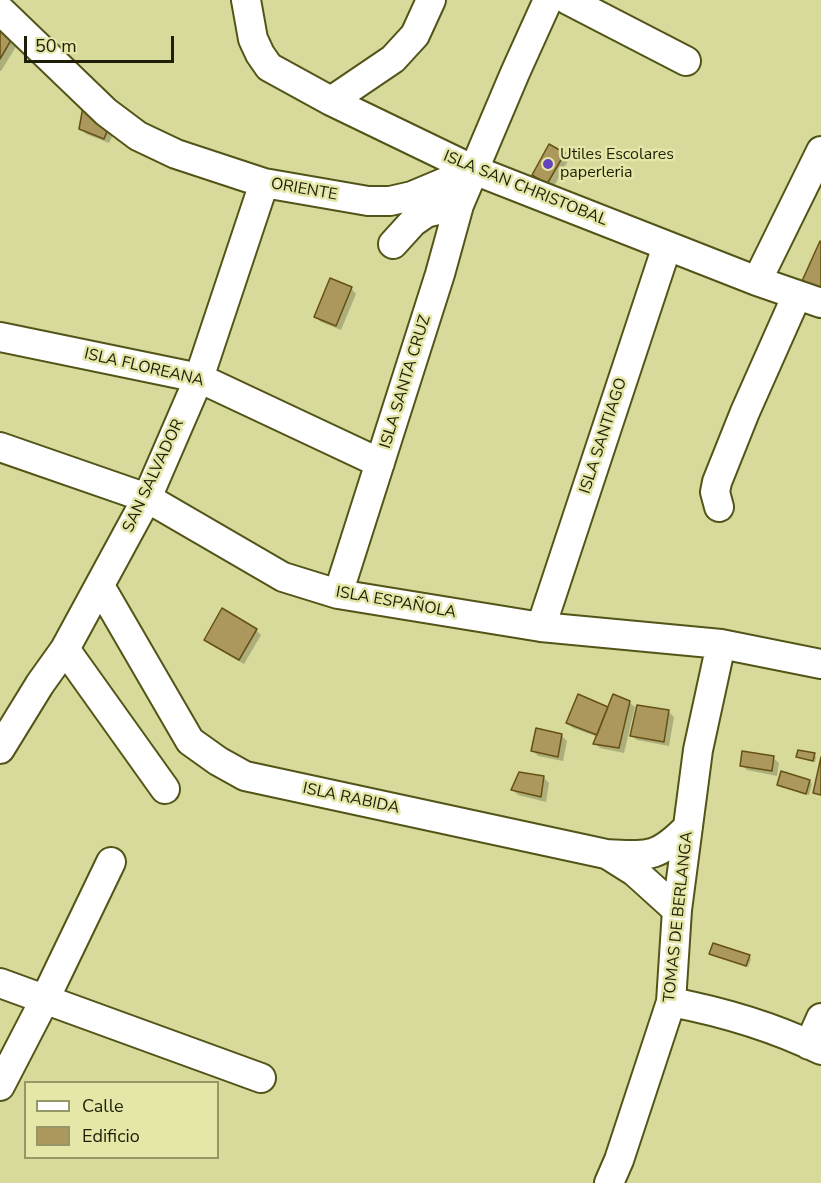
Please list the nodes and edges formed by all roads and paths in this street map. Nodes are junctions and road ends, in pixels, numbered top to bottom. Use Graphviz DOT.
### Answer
graph roads {
  1 [pos="246,0"];
  2 [pos="431,0"];
  3 [pos="548,0"];
  4 [pos="568,0"];
  5 [pos="0,10"];
  6 [pos="686,61"];
  7 [pos="331,101"];
  8 [pos="821,151"];
  9 [pos="474,170"];
  10 [pos="264,183"];
  11 [pos="459,205"];
  12 [pos="393,244"];
  13 [pos="667,246"];
  14 [pos="757,281"];
  15 [pos="809,299"];
  16 [pos="0,337"];
  17 [pos="198,378"];
  18 [pos="0,447"];
  19 [pos="380,463"];
  20 [pos="147,498"];
  21 [pos="719,507"];
  22 [pos="100,586"];
  23 [pos="338,594"];
  24 [pos="541,627"];
  25 [pos="721,644"];
  26 [pos="65,649"];
  27 [pos="821,664"];
  28 [pos="0,749"];
  29 [pos="165,789"];
  30 [pos="688,827"];
  31 [pos="606,854"];
  32 [pos="111,862"];
  33 [pos="677,910"];
  34 [pos="0,983"];
  35 [pos="45,999"];
  36 [pos="671,1002"];
  37 [pos="821,1018"];
  38 [pos="815,1047"];
  39 [pos="261,1078"];
  40 [pos="0,1086"];
  41 [pos="609,1183"];
  1 -- 7 [label="street, ISLA SAN CHRISTOBAL"];
  2 -- 7 [label="street"];
  3 -- 9 [label="street"];
  4 -- 6 [label="street"];
  5 -- 10 [label="street, ORIENTE"];
  7 -- 9 [label="street, ISLA SAN CHRISTOBAL"];
  8 -- 14 [label="street"];
  9 -- 10 [label="street, ORIENTE"];
  9 -- 11 [label="street, ISLA SANTA CRUZ"];
  9 -- 13 [label="street, ISLA SAN CHRISTOBAL"];
  10 -- 17 [label="street, SAN SALVADOR"];
  11 -- 12 [label="street"];
  11 -- 19 [label="street, ISLA SANTA CRUZ"];
  13 -- 14 [label="street, ISLA SAN CHRISTOBAL"];
  13 -- 24 [label="street, ISLA SANTIAGO"];
  14 -- 15 [label="street, ISLA SAN CHRISTOBAL"];
  15 -- 21 [label="street"];
  16 -- 17 [label="street, ISLA FLOREANA"];
  17 -- 19 [label="street, ISLA FLOREANA"];
  17 -- 20 [label="street, SAN SALVADOR"];
  18 -- 20 [label="street, ISLA ESPAÑOLA"];
  19 -- 23 [label="street, ISLA SANTA CRUZ"];
  20 -- 22 [label="street, SAN SALVADOR"];
  20 -- 23 [label="street, ISLA ESPAÑOLA"];
  22 -- 26 [label="street, SAN SALVADOR"];
  22 -- 31 [label="street, ISLA RABIDA"];
  23 -- 24 [label="street, ISLA ESPAÑOLA"];
  24 -- 25 [label="street, ISLA ESPAÑOLA"];
  25 -- 27 [label="street, ISLA ESPAÑOLA"];
  25 -- 30 [label="street, TOMAS DE BERLANGA"];
  26 -- 28 [label="street, SAN SALVADOR"];
  26 -- 29 [label="street"];
  30 -- 31 [label="street, ISLA RABIDA"];
  30 -- 33 [label="street, TOMAS DE BERLANGA"];
  31 -- 33 [label="street"];
  32 -- 35 [label="street"];
  33 -- 36 [label="street, TOMAS DE BERLANGA"];
  34 -- 35 [label="street"];
  35 -- 39 [label="street"];
  35 -- 40 [label="street"];
  36 -- 38 [label="street"];
  36 -- 41 [label="street, TOMAS DE BERLANGA"];
  37 -- 38 [label="street"];
}
